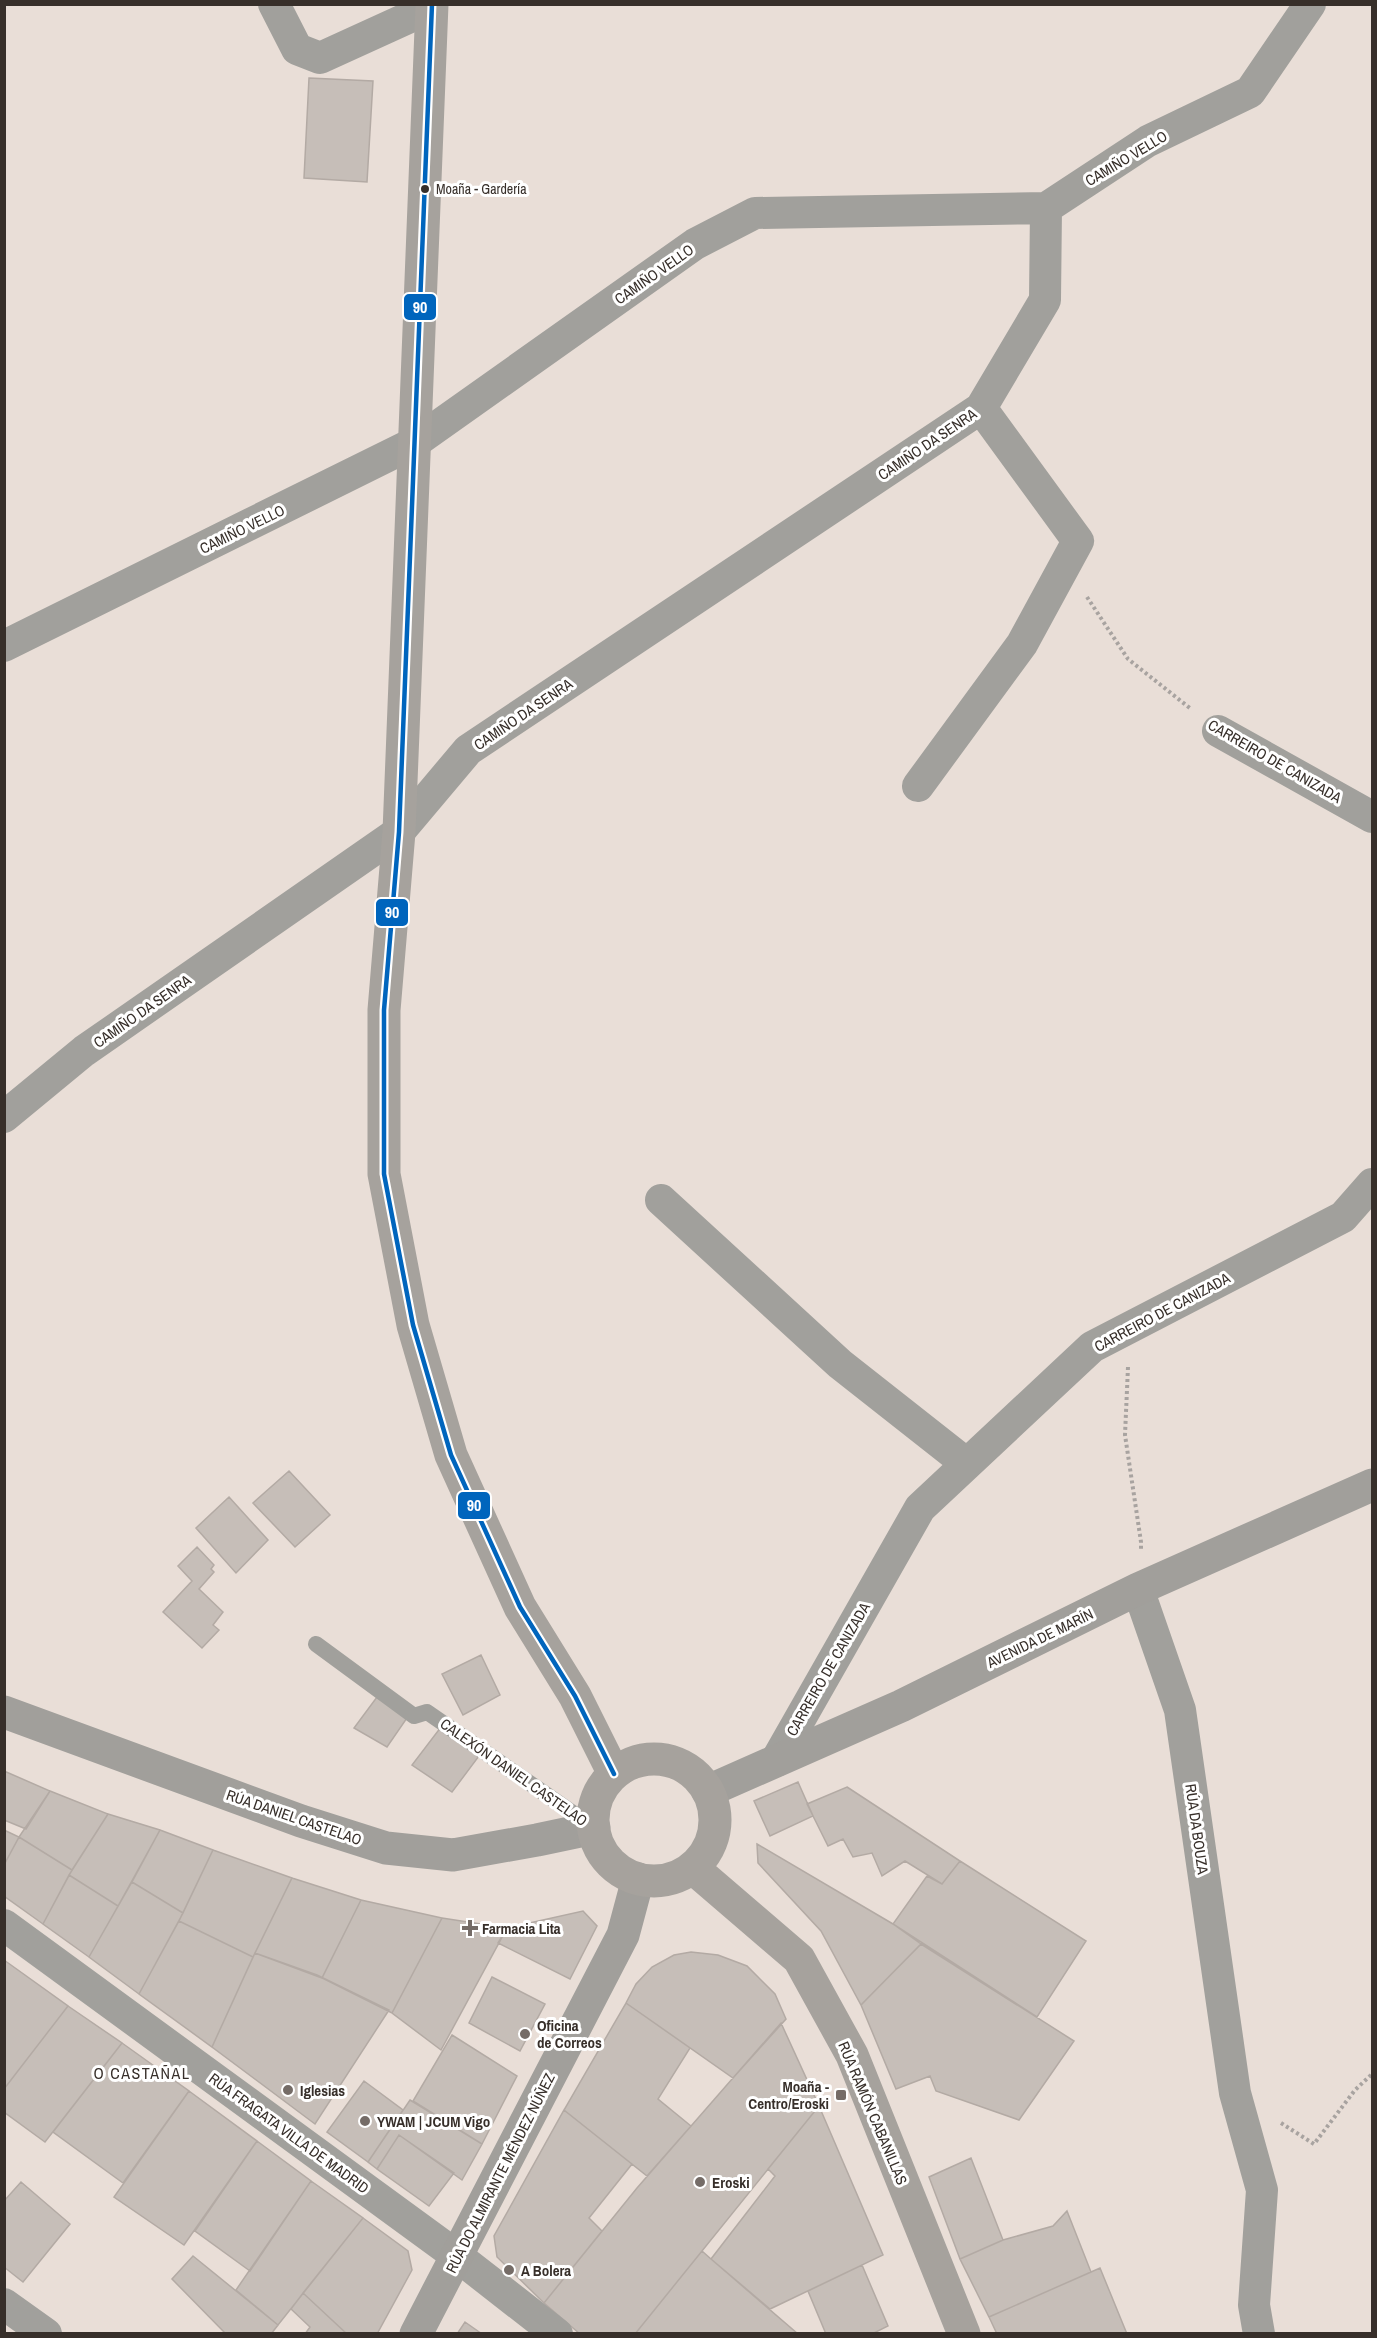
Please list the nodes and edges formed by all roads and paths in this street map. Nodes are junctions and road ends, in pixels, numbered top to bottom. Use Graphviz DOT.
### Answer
graph roads {
  1 [pos="274,4"];
  2 [pos="1310,4"];
  3 [pos="432,6"];
  4 [pos="1046,208"];
  5 [pos="981,408"];
  6 [pos="414,443"];
  7 [pos="1065,564"];
  8 [pos="4,646"];
  9 [pos="1218,731"];
  10 [pos="918,786"];
  11 [pos="1372,817"];
  12 [pos="399,832"];
  13 [pos="4,1117"];
  14 [pos="1372,1185"];
  15 [pos="661,1200"];
  16 [pos="1130,1327"];
  17 [pos="967,1464"];
  18 [pos="1372,1485"];
  19 [pos="1138,1590"];
  20 [pos="316,1644"];
  21 [pos="4,1712"];
  22 [pos="776,1761"];
  23 [pos="614,1774"];
  24 [pos="708,1791"];
  25 [pos="594,1828"];
  26 [pos="693,1868"];
  27 [pos="638,1879"];
  28 [pos="4,1925"];
  29 [pos="1372,2074"];
  30 [pos="1235,2093"];
  31 [pos="457,2256"];
  32 [pos="4,2304"];
  33 [pos="46,2334"];
  34 [pos="416,2334"];
  35 [pos="556,2334"];
  36 [pos="964,2334"];
  37 [pos="1260,2334"];
  1 -- 3 [label="street"];
  2 -- 4 [label="street, CAMIÑO VELLO"];
  3 -- 6 [label="main road"];
  4 -- 5 [label="street, CAMIÑO DA SENRA"];
  4 -- 6 [label="street, CAMIÑO VELLO"];
  5 -- 7 [label="street, CAMIÑO DA SENRA"];
  5 -- 12 [label="street, CAMIÑO DA SENRA"];
  6 -- 8 [label="street, CAMIÑO VELLO"];
  6 -- 12 [label="main road"];
  7 -- 9 [label="path, CARREIRO DE CANIZADA"];
  7 -- 10 [label="street, CAMIÑO DA SENRA"];
  9 -- 11 [label="street, CARREIRO DE CANIZADA"];
  12 -- 13 [label="street, CAMIÑO DA SENRA"];
  12 -- 23 [label="main road"];
  14 -- 16 [label="street, CARREIRO DE CANIZADA"];
  15 -- 17 [label="street"];
  16 -- 17 [label="street, CARREIRO DE CANIZADA"];
  16 -- 19 [label="path"];
  17 -- 22 [label="street, CARREIRO DE CANIZADA"];
  18 -- 19 [label="street, AVENIDA DE MARÍN"];
  19 -- 22 [label="street, AVENIDA DE MARÍN"];
  19 -- 30 [label="street, RÚA DA BOUZA"];
  20 -- 25 [label="lane, CALEXÓN DANIEL CASTELAO"];
  21 -- 25 [label="street, RÚA DANIEL CASTELAO"];
  22 -- 24 [label="street, AVENIDA DE MARÍN"];
  23 -- 24 [label="main road"];
  23 -- 25 [label="main road"];
  24 -- 26 [label="main road"];
  25 -- 27 [label="main road"];
  26 -- 27 [label="main road"];
  26 -- 36 [label="main road, RÚA RAMÓN CABANILLAS"];
  27 -- 31 [label="street, RÚA DO ALMIRANTE MÉNDEZ NÚÑEZ"];
  28 -- 31 [label="street, RÚA FRAGATA VILLA DE MADRID"];
  29 -- 30 [label="path"];
  30 -- 37 [label="street, RÚA DA BOUZA"];
  31 -- 34 [label="street, RÚA DO ALMIRANTE MÉNDEZ NÚÑEZ"];
  31 -- 35 [label="street, RÚA FRAGATA VILLA DE MADRID"];
  32 -- 33 [label="street"];
}
